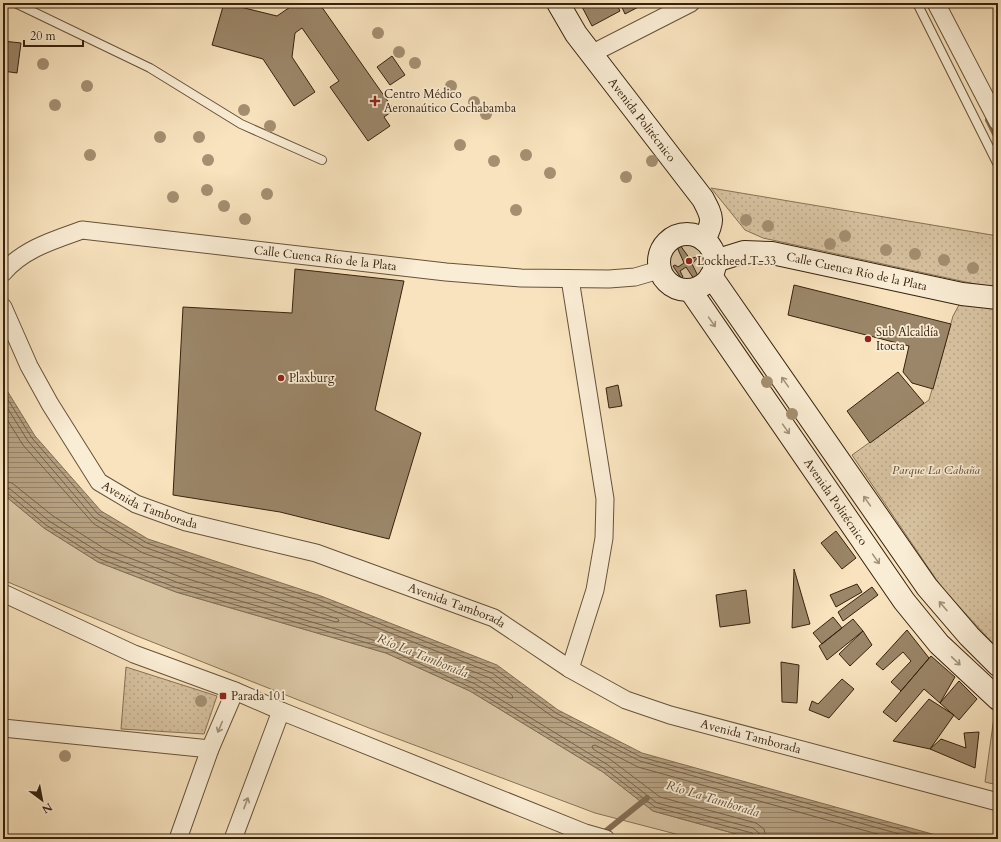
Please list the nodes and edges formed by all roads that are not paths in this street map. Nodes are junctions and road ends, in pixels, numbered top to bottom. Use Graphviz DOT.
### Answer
graph roads {
  1 [pos="15,3"];
  2 [pos="558,3"];
  3 [pos="691,3"];
  4 [pos="917,3"];
  5 [pos="936,3"];
  6 [pos="591,54"];
  7 [pos="998,122"];
  8 [pos="322,160"];
  9 [pos="998,165"];
  10 [pos="704,240"];
  11 [pos="713,269"];
  12 [pos="659,270"];
  13 [pos="3,273"];
  14 [pos="570,279"];
  15 [pos="690,290"];
  16 [pos="998,298"];
  17 [pos="3,307"];
  18 [pos="3,593"];
  19 [pos="998,665"];
  20 [pos="570,669"];
  21 [pos="235,691"];
  22 [pos="998,699"];
  23 [pos="281,711"];
  24 [pos="3,728"];
  25 [pos="210,749"];
  26 [pos="998,802"];
  27 [pos="590,837"];
  28 [pos="178,839"];
  29 [pos="233,839"];
  1 -- 8 [label="lane"];
  2 -- 6 [label="main road, Avenida Politécnico"];
  3 -- 6 [label="street"];
  4 -- 9 [label="lane"];
  5 -- 7 [label="street"];
  6 -- 10 [label="main road, Avenida Politécnico"];
  10 -- 11 [label="main road"];
  10 -- 12 [label="main road"];
  11 -- 15 [label="main road"];
  11 -- 16 [label="main road, Calle Cuenca Río de la Plata"];
  19 -- 11 [label="main road, Avenida Politécnico, one-way"];
  12 -- 14 [label="street, Calle Cuenca Río de la Plata"];
  12 -- 15 [label="main road"];
  13 -- 14 [label="street, Calle Cuenca Río de la Plata"];
  14 -- 20 [label="street"];
  15 -- 22 [label="main road, Avenida Politécnico, one-way"];
  17 -- 20 [label="street, Avenida Tamborada"];
  18 -- 21 [label="street"];
  20 -- 26 [label="street, Avenida Tamborada"];
  21 -- 23 [label="street"];
  21 -- 25 [label="street, one-way"];
  23 -- 27 [label="street"];
  29 -- 23 [label="street, one-way"];
  24 -- 25 [label="street"];
  25 -- 28 [label="street"];
}
